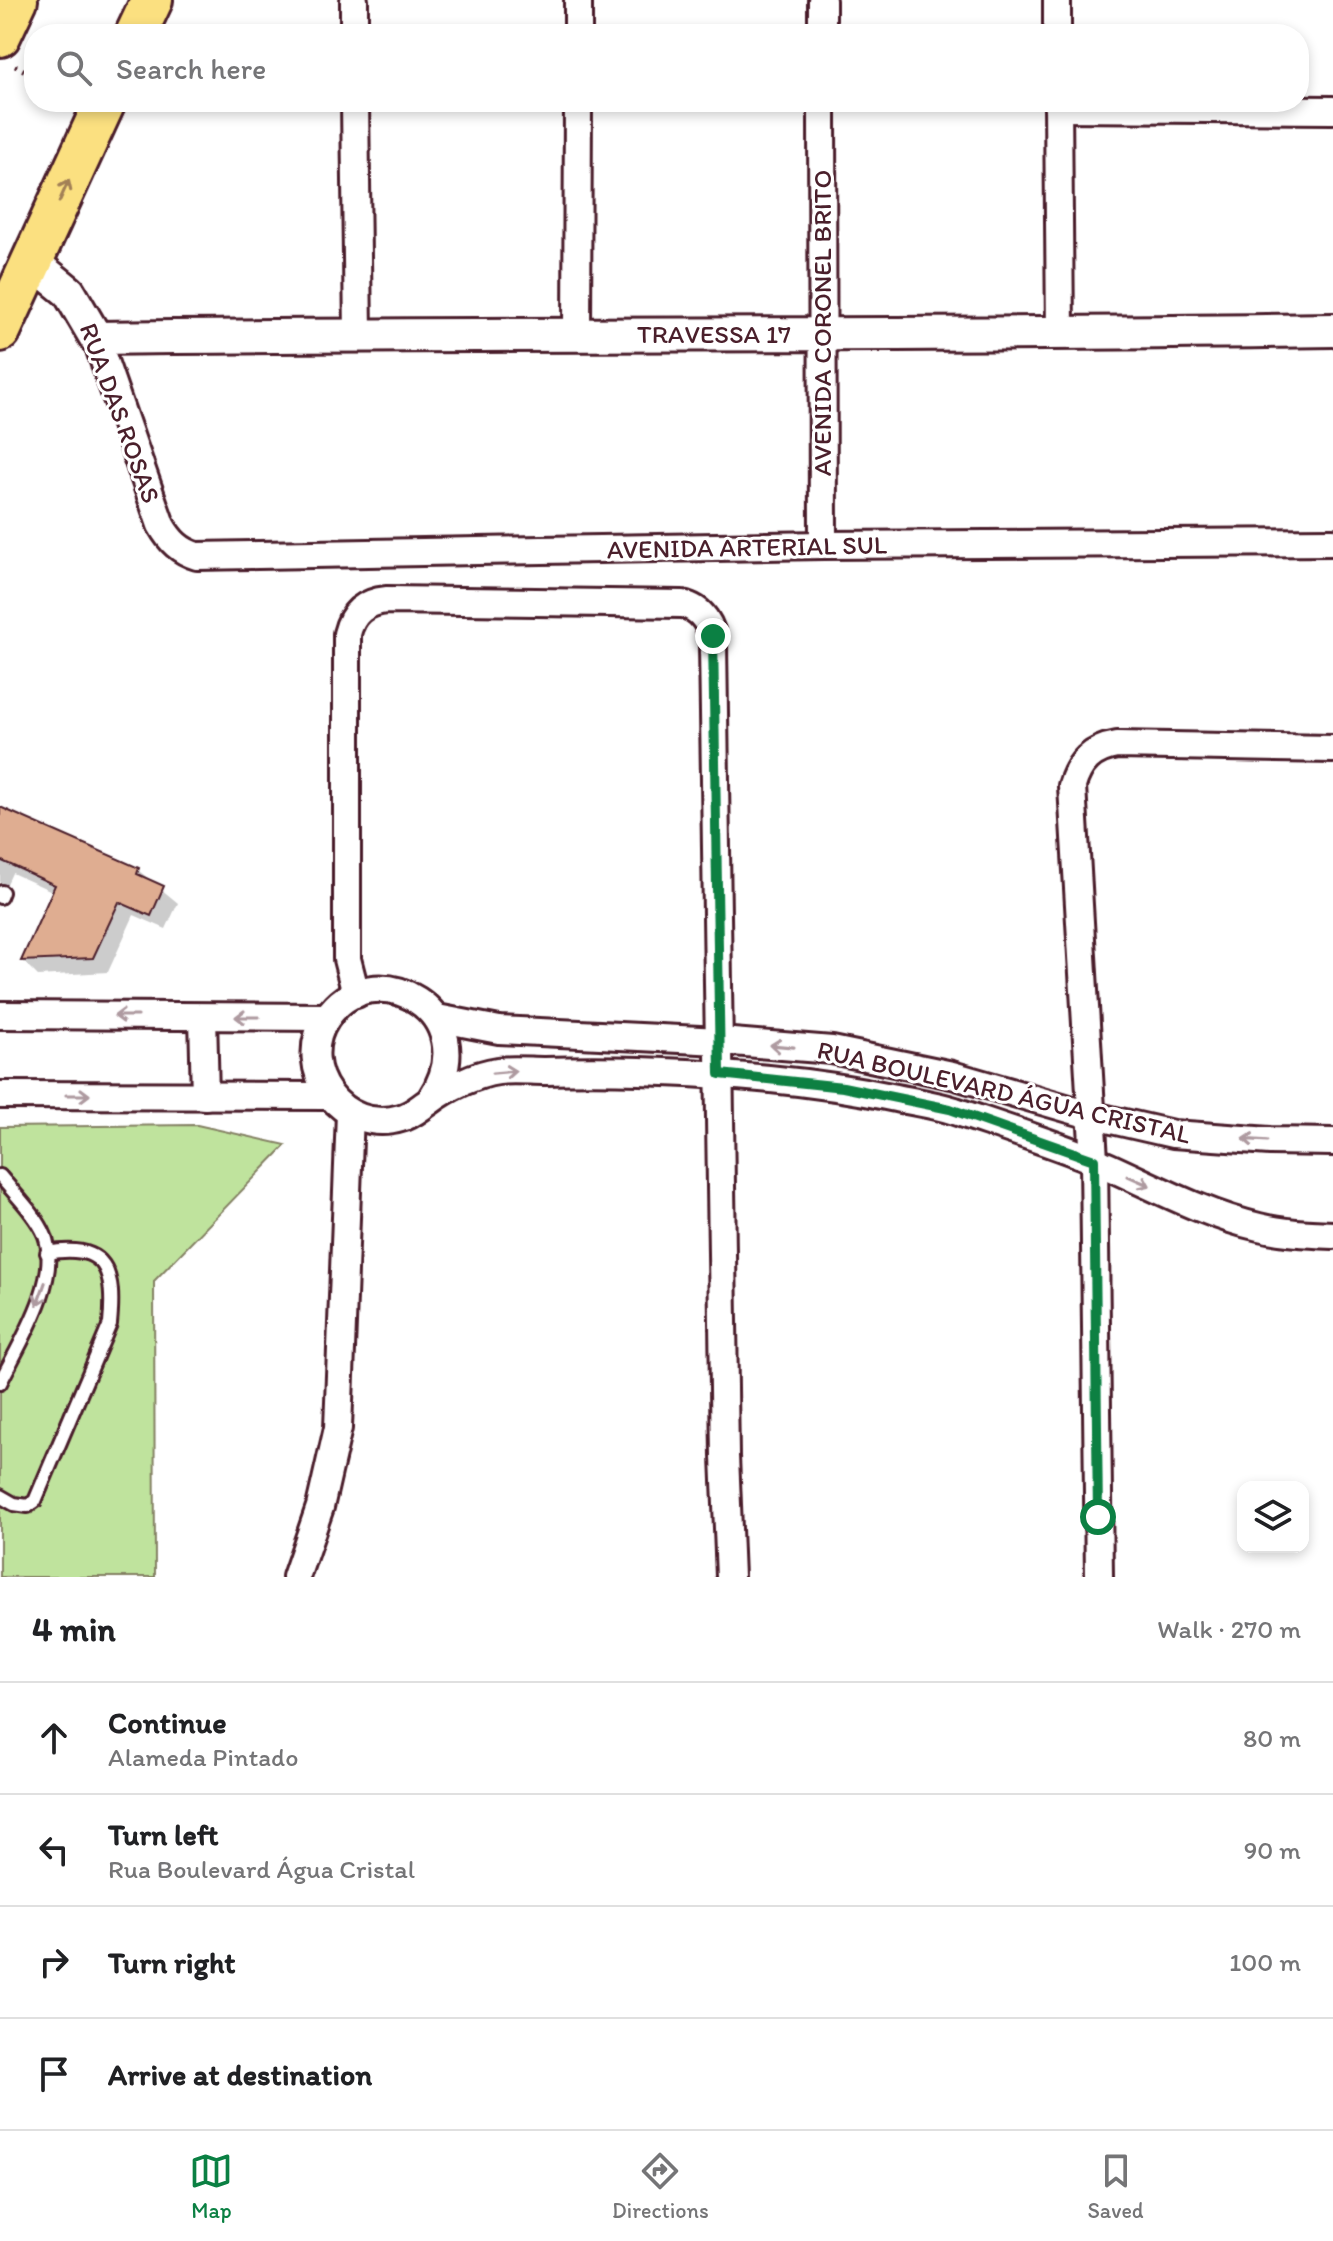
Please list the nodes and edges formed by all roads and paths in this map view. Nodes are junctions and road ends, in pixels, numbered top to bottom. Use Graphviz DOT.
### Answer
graph roads {
  1 [pos="17,0"];
  2 [pos="152,0"];
  3 [pos="354,0"];
  4 [pos="578,0"];
  5 [pos="822,0"];
  6 [pos="1057,0"];
  7 [pos="141,24"];
  8 [pos="354,24"];
  9 [pos="578,24"];
  10 [pos="822,24"];
  11 [pos="1057,24"];
  12 [pos="0,36"];
  13 [pos="1309,110"];
  14 [pos="1333,110"];
  15 [pos="100,112"];
  16 [pos="355,112"];
  17 [pos="578,112"];
  18 [pos="822,112"];
  19 [pos="1058,112"];
  20 [pos="32,262"];
  21 [pos="1333,330"];
  22 [pos="0,331"];
  23 [pos="358,334"];
  24 [pos="577,334"];
  25 [pos="821,334"];
  26 [pos="1060,335"];
  27 [pos="96,338"];
  28 [pos="167,536"];
  29 [pos="1333,542"];
  30 [pos="823,545"];
  31 [pos="1333,749"];
  32 [pos="356,994"];
  33 [pos="0,1015"];
  34 [pos="203,1017"];
  35 [pos="327,1017"];
  36 [pos="437,1018"];
  37 [pos="720,1041"];
  38 [pos="720,1074"];
  39 [pos="0,1095"];
  40 [pos="205,1096"];
  41 [pos="329,1096"];
  42 [pos="431,1099"];
  43 [pos="350,1113"];
  44 [pos="1090,1115"];
  45 [pos="1333,1142"];
  46 [pos="1094,1160"];
  47 [pos="0,1176"];
  48 [pos="1333,1235"];
  49 [pos="47,1253"];
  50 [pos="0,1383"];
  51 [pos="0,1496"];
  52 [pos="296,1577"];
  53 [pos="730,1577"];
  54 [pos="1099,1577"];
  1 -- 12 [label="main road"];
  2 -- 7 [label="main road"];
  3 -- 8 [label="street"];
  4 -- 9 [label="street"];
  5 -- 10 [label="street"];
  6 -- 11 [label="street"];
  13 -- 14 [label="street"];
  20 -- 15 [label="main road, one-way"];
  16 -- 23 [label="street"];
  17 -- 24 [label="street"];
  18 -- 25 [label="street, AVENIDA CORONEL BRITO"];
  19 -- 26 [label="street"];
  20 -- 22 [label="main road"];
  20 -- 27 [label="street, RUA DAS ROSAS"];
  21 -- 26 [label="street, TRAVESSA 17"];
  23 -- 24 [label="street, TRAVESSA 17"];
  23 -- 27 [label="street, TRAVESSA 17"];
  24 -- 25 [label="street, TRAVESSA 17"];
  25 -- 26 [label="street, TRAVESSA 17"];
  25 -- 30 [label="street, AVENIDA CORONEL BRITO"];
  27 -- 28 [label="street, RUA DAS ROSAS"];
  28 -- 30 [label="street, AVENIDA ARTERIAL SUL"];
  29 -- 30 [label="street, AVENIDA ARTERIAL SUL"];
  31 -- 44 [label="street"];
  32 -- 35 [label="street"];
  32 -- 36 [label="street"];
  32 -- 37 [label="street"];
  34 -- 33 [label="street, one-way"];
  35 -- 34 [label="street, one-way"];
  34 -- 40 [label="street"];
  35 -- 41 [label="street"];
  36 -- 37 [label="street, RUA BOULEVARD ÁGUA CRISTAL"];
  36 -- 42 [label="street"];
  37 -- 38 [label="street"];
  44 -- 37 [label="street, RUA BOULEVARD ÁGUA CRISTAL, one-way"];
  42 -- 38 [label="street, RUA BOULEVARD ÁGUA CRISTAL, one-way"];
  38 -- 46 [label="street, RUA BOULEVARD ÁGUA CRISTAL"];
  38 -- 53 [label="street"];
  39 -- 40 [label="street, one-way"];
  40 -- 41 [label="street"];
  41 -- 43 [label="street"];
  42 -- 43 [label="street"];
  43 -- 52 [label="street"];
  45 -- 44 [label="street, RUA BOULEVARD ÁGUA CRISTAL, one-way"];
  44 -- 46 [label="street"];
  46 -- 48 [label="street, RUA BOULEVARD ÁGUA CRISTAL, one-way"];
  46 -- 54 [label="street"];
  47 -- 49 [label="lane"];
  49 -- 50 [label="lane, one-way"];
  49 -- 51 [label="lane"];
}
